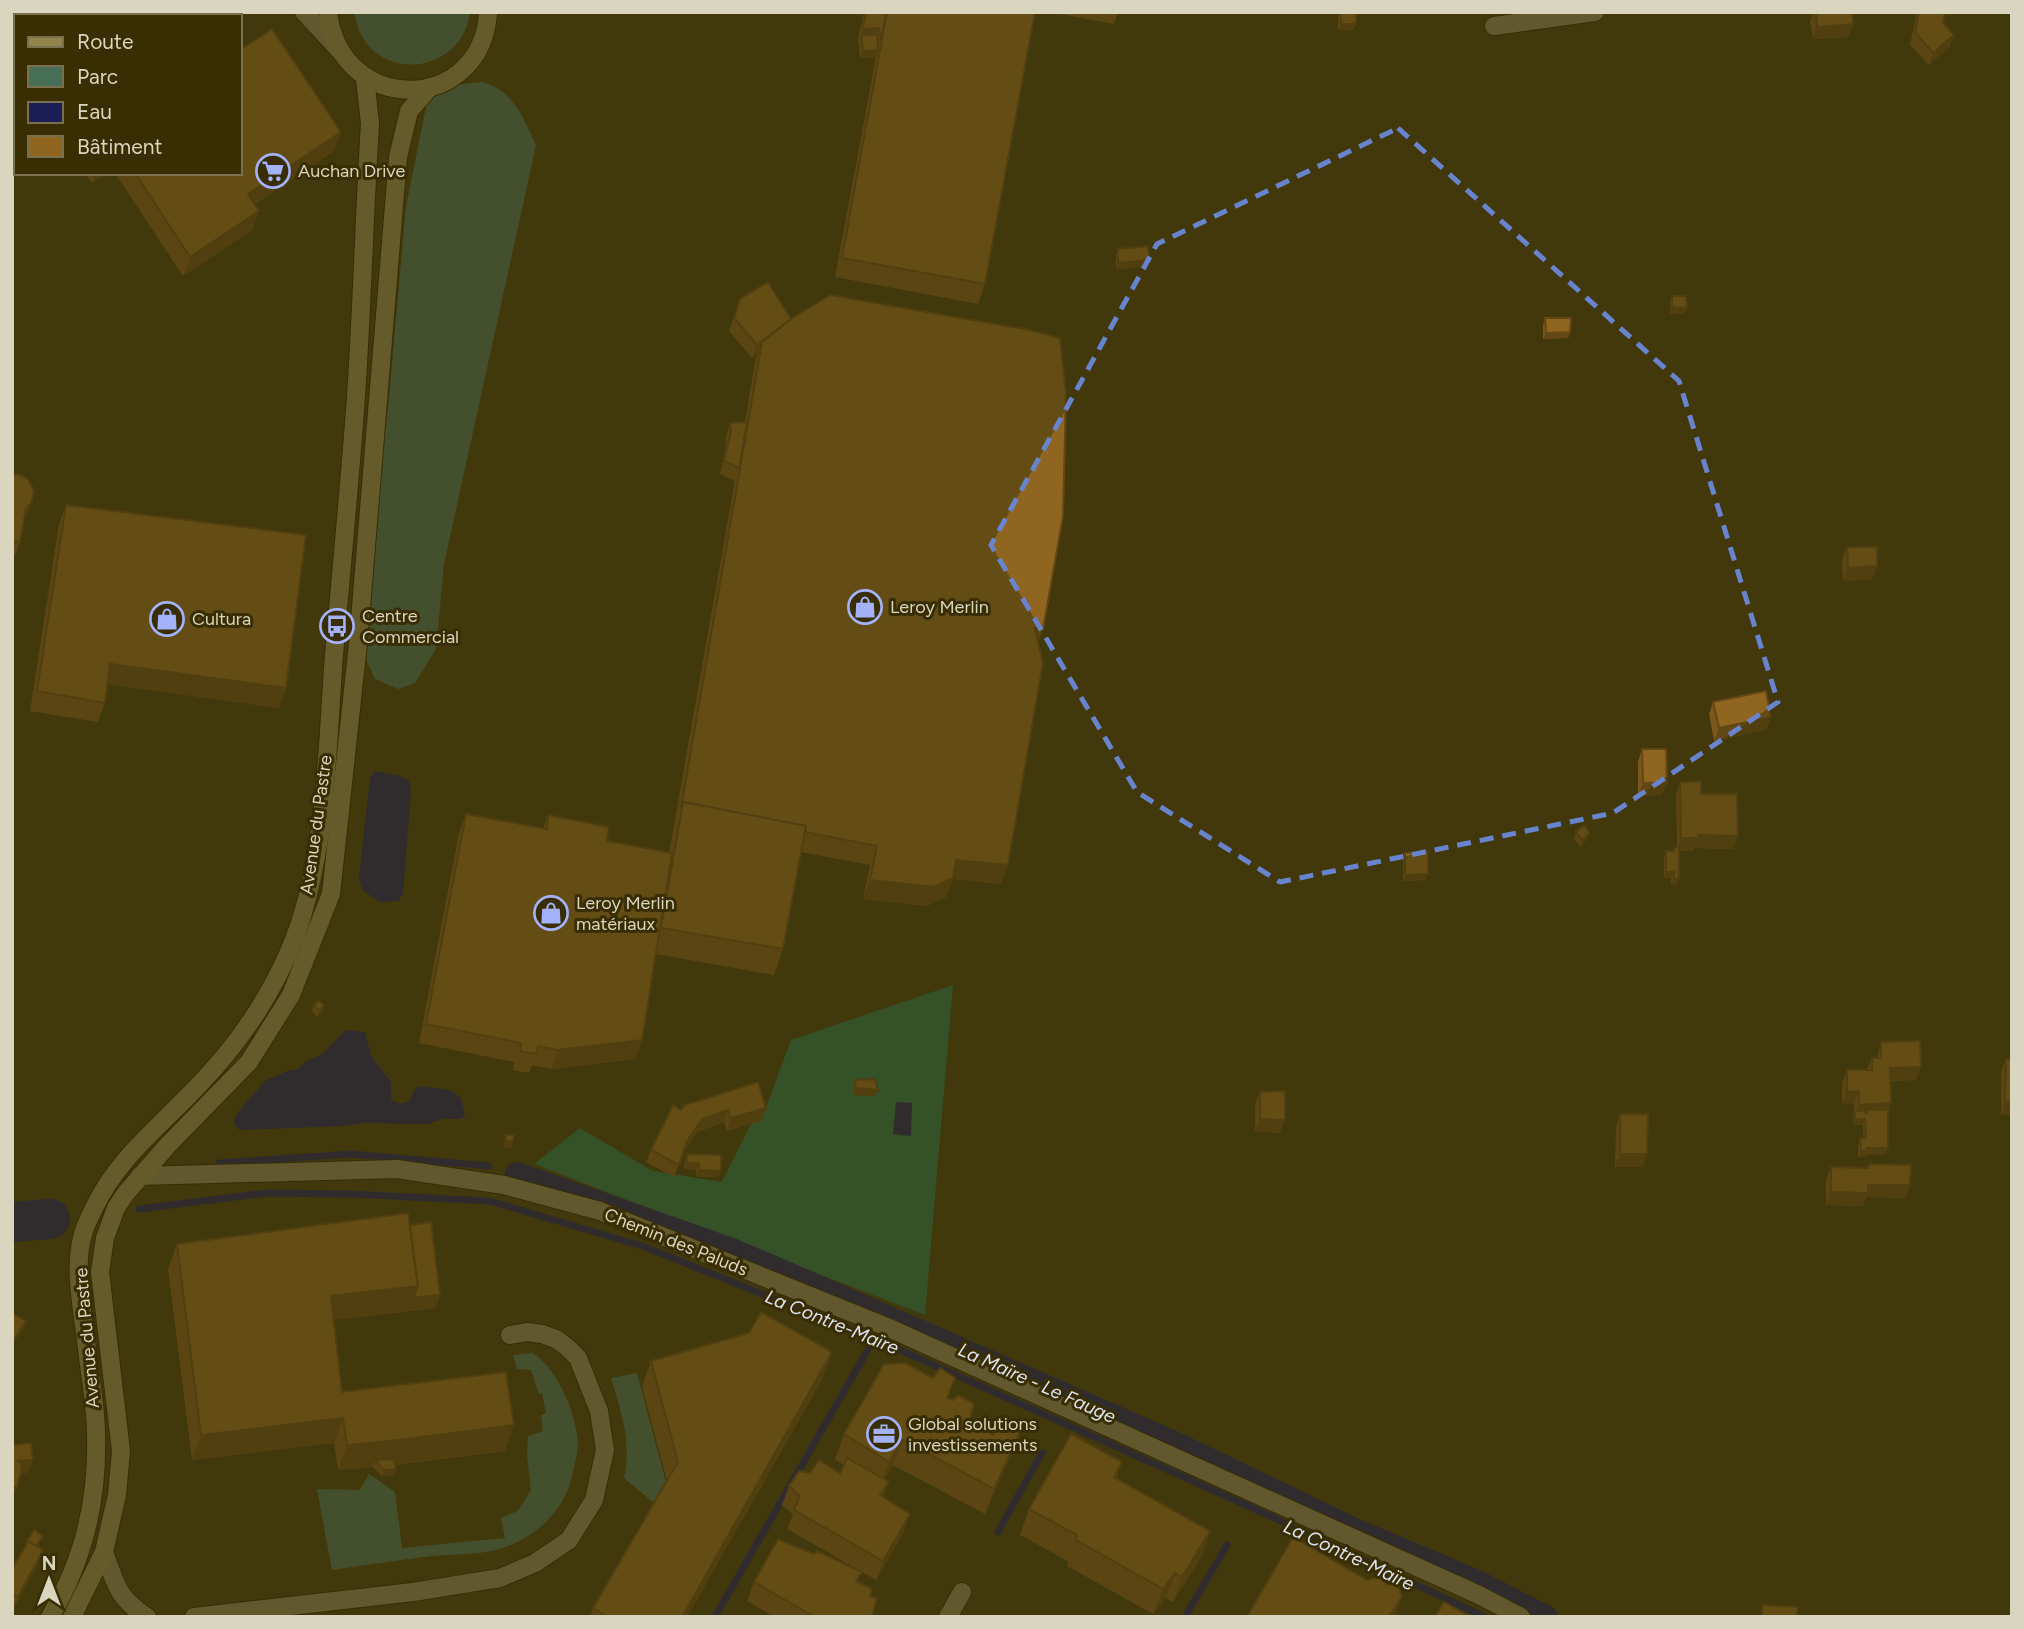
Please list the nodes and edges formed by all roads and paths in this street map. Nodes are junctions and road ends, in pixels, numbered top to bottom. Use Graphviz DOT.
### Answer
graph roads {
  1 [pos="304,12"];
  2 [pos="328,12"];
  3 [pos="488,12"];
  4 [pos="1595,12"];
  5 [pos="1494,26"];
  6 [pos="340,51"];
  7 [pos="365,78"];
  8 [pos="430,87"];
  9 [pos="140,1176"];
  10 [pos="510,1335"];
  11 [pos="104,1552"];
  12 [pos="962,1592"];
  13 [pos="50,1617"];
  14 [pos="72,1617"];
  15 [pos="147,1617"];
  16 [pos="194,1617"];
  17 [pos="948,1617"];
  18 [pos="1521,1617"];
  1 -- 6 [label="street"];
  2 -- 6 [label="street"];
  3 -- 8 [label="street"];
  4 -- 5 [label="street"];
  6 -- 7 [label="street"];
  7 -- 8 [label="street"];
  7 -- 13 [label="street, Avenue du Pastre"];
  8 -- 9 [label="street, Avenue du Pastre"];
  9 -- 11 [label="street, Avenue du Pastre"];
  9 -- 18 [label="street, Chemin des Paluds"];
  10 -- 16 [label="street"];
  11 -- 14 [label="street, Avenue du Pastre"];
  11 -- 15 [label="street"];
  12 -- 17 [label="street"];
}
